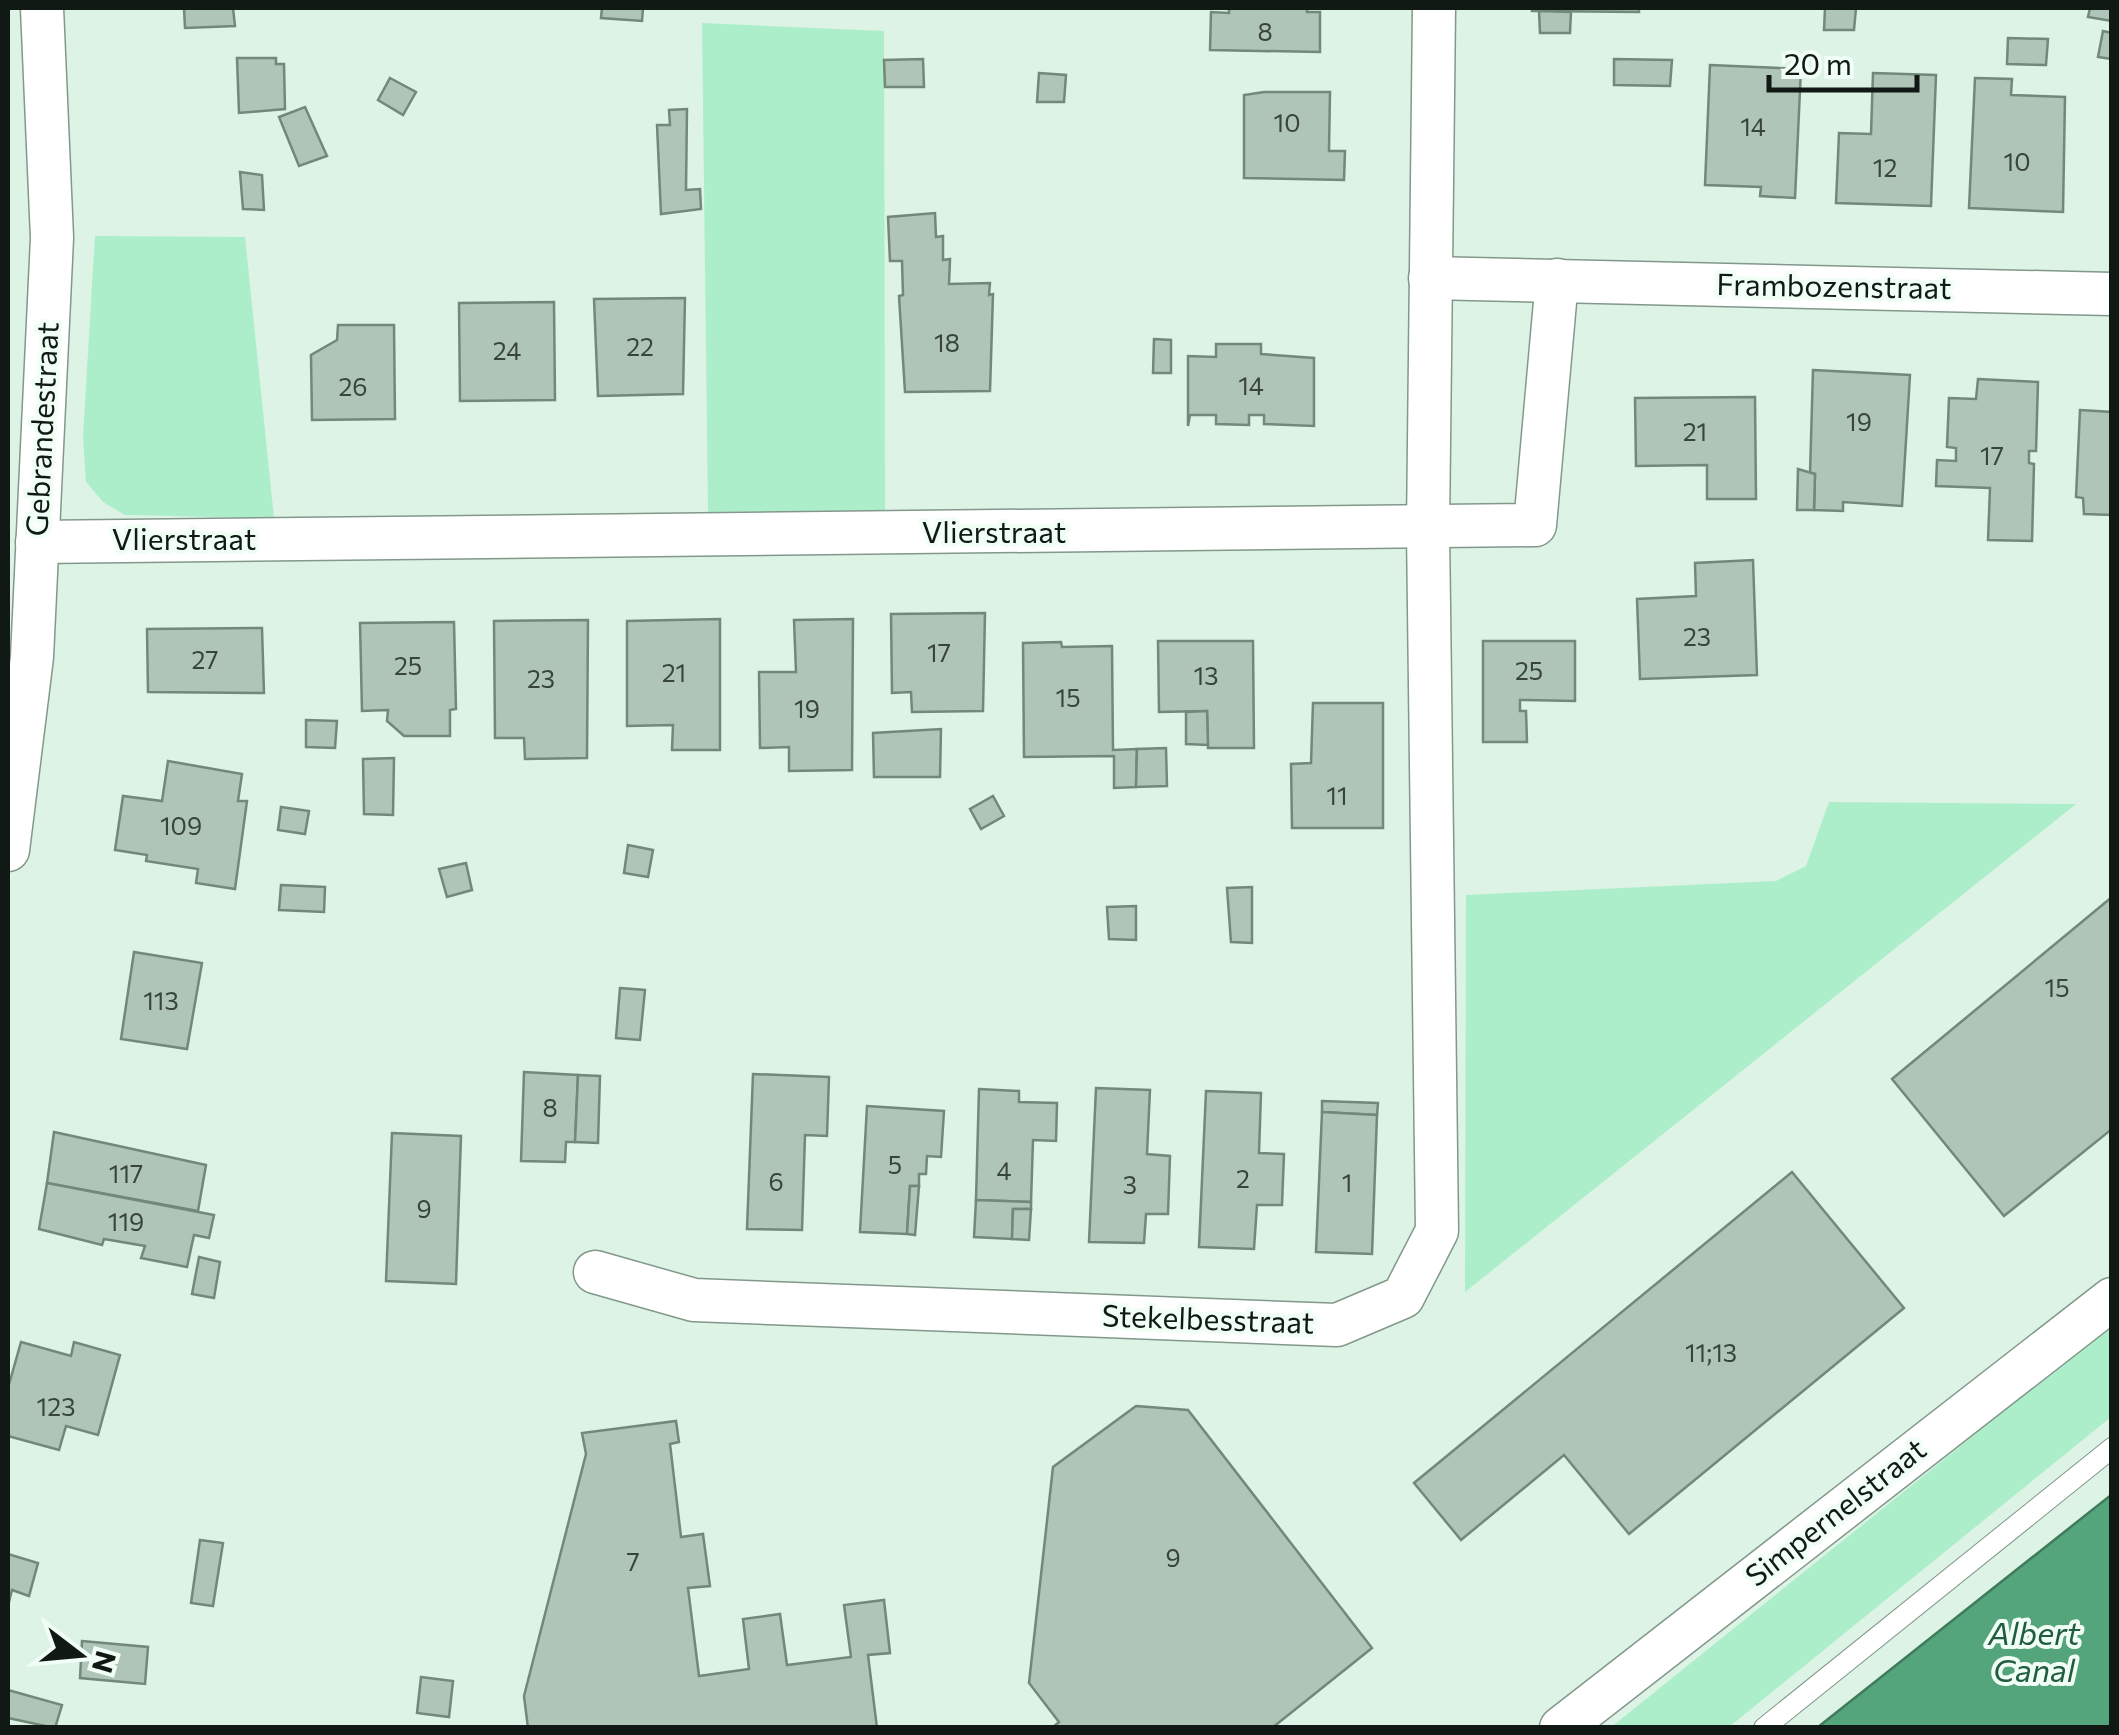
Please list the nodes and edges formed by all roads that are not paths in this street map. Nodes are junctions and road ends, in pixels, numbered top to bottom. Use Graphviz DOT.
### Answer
graph roads {
  1 [pos="42,8"];
  2 [pos="1434,8"];
  3 [pos="1430,278"];
  4 [pos="1557,280"];
  5 [pos="2112,294"];
  6 [pos="1428,530"];
  7 [pos="37,542"];
  8 [pos="8,850"];
  9 [pos="595,1272"];
  10 [pos="2112,1299"];
  11 [pos="2112,1448"];
  12 [pos="1561,1728"];
  13 [pos="1764,1728"];
  1 -- 7 [label="street, Gebrandestraat"];
  2 -- 3 [label="street"];
  3 -- 4 [label="street, Frambozenstraat"];
  3 -- 6 [label="street"];
  4 -- 5 [label="street, Frambozenstraat"];
  4 -- 6 [label="street"];
  6 -- 7 [label="street, Vlierstraat"];
  6 -- 9 [label="street, Stekelbesstraat"];
  7 -- 8 [label="street, Gebrandestraat"];
  10 -- 12 [label="street, Simpernelstraat"];
  11 -- 13 [label="lane"];
}
